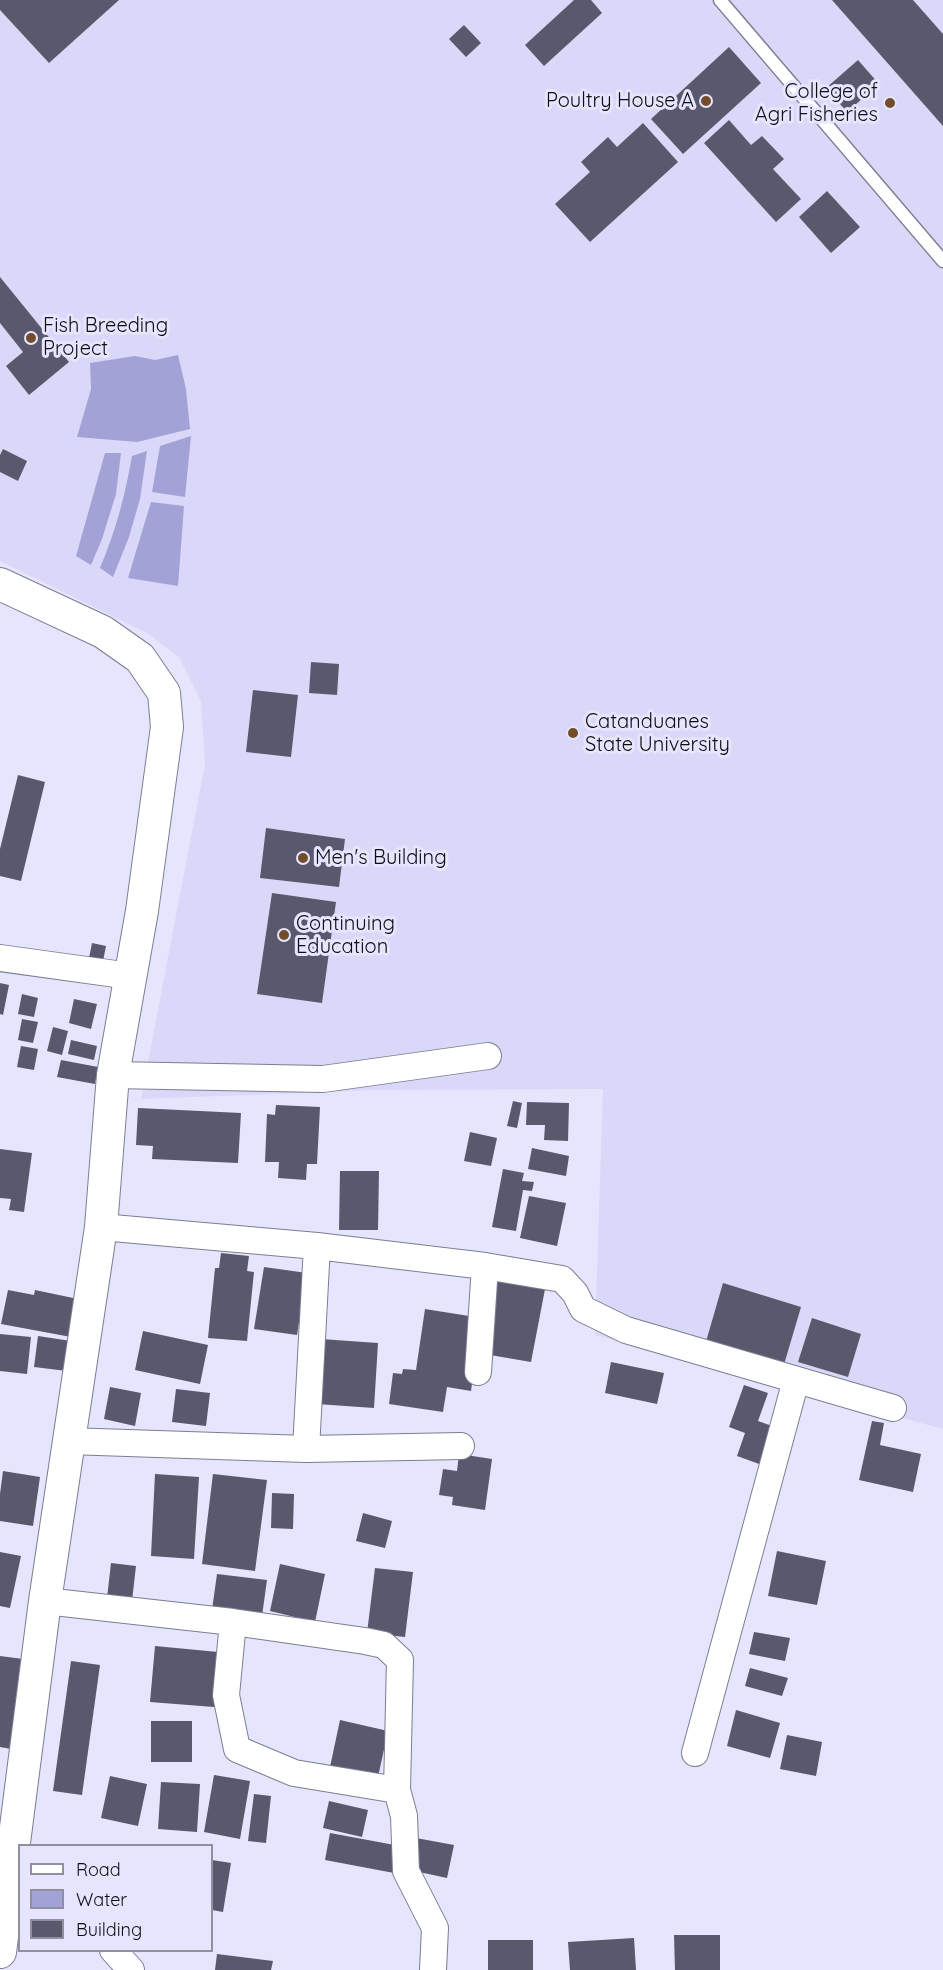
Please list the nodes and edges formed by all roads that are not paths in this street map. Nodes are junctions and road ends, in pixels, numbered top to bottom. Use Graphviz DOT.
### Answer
graph roads {
  1 [pos="720,0"];
  2 [pos="943,261"];
  3 [pos="0,584"];
  4 [pos="0,958"];
  5 [pos="130,976"];
  6 [pos="488,1056"];
  7 [pos="113,1075"];
  8 [pos="100,1227"];
  9 [pos="317,1246"];
  10 [pos="485,1266"];
  11 [pos="478,1372"];
  12 [pos="796,1380"];
  13 [pos="893,1408"];
  14 [pos="68,1441"];
  15 [pos="461,1446"];
  16 [pos="306,1449"];
  17 [pos="45,1601"];
  18 [pos="233,1622"];
  19 [pos="695,1753"];
  20 [pos="397,1791"];
  21 [pos="15,1864"];
  22 [pos="0,1952"];
  23 [pos="115,1952"];
  24 [pos="131,1970"];
  25 [pos="433,1970"];
  1 -- 2 [label="lane"];
  3 -- 5 [label="street"];
  4 -- 5 [label="street"];
  5 -- 7 [label="street"];
  6 -- 7 [label="street"];
  7 -- 8 [label="street"];
  8 -- 9 [label="street"];
  8 -- 14 [label="street"];
  9 -- 10 [label="street"];
  9 -- 16 [label="street"];
  10 -- 11 [label="street"];
  10 -- 12 [label="street"];
  12 -- 13 [label="street"];
  12 -- 19 [label="street"];
  14 -- 16 [label="street"];
  14 -- 17 [label="street"];
  15 -- 16 [label="street"];
  17 -- 18 [label="street"];
  17 -- 21 [label="street"];
  18 -- 20 [label="street"];
  18 -- 20 [label="street"];
  20 -- 25 [label="street"];
  21 -- 22 [label="street"];
  23 -- 24 [label="street"];
}
